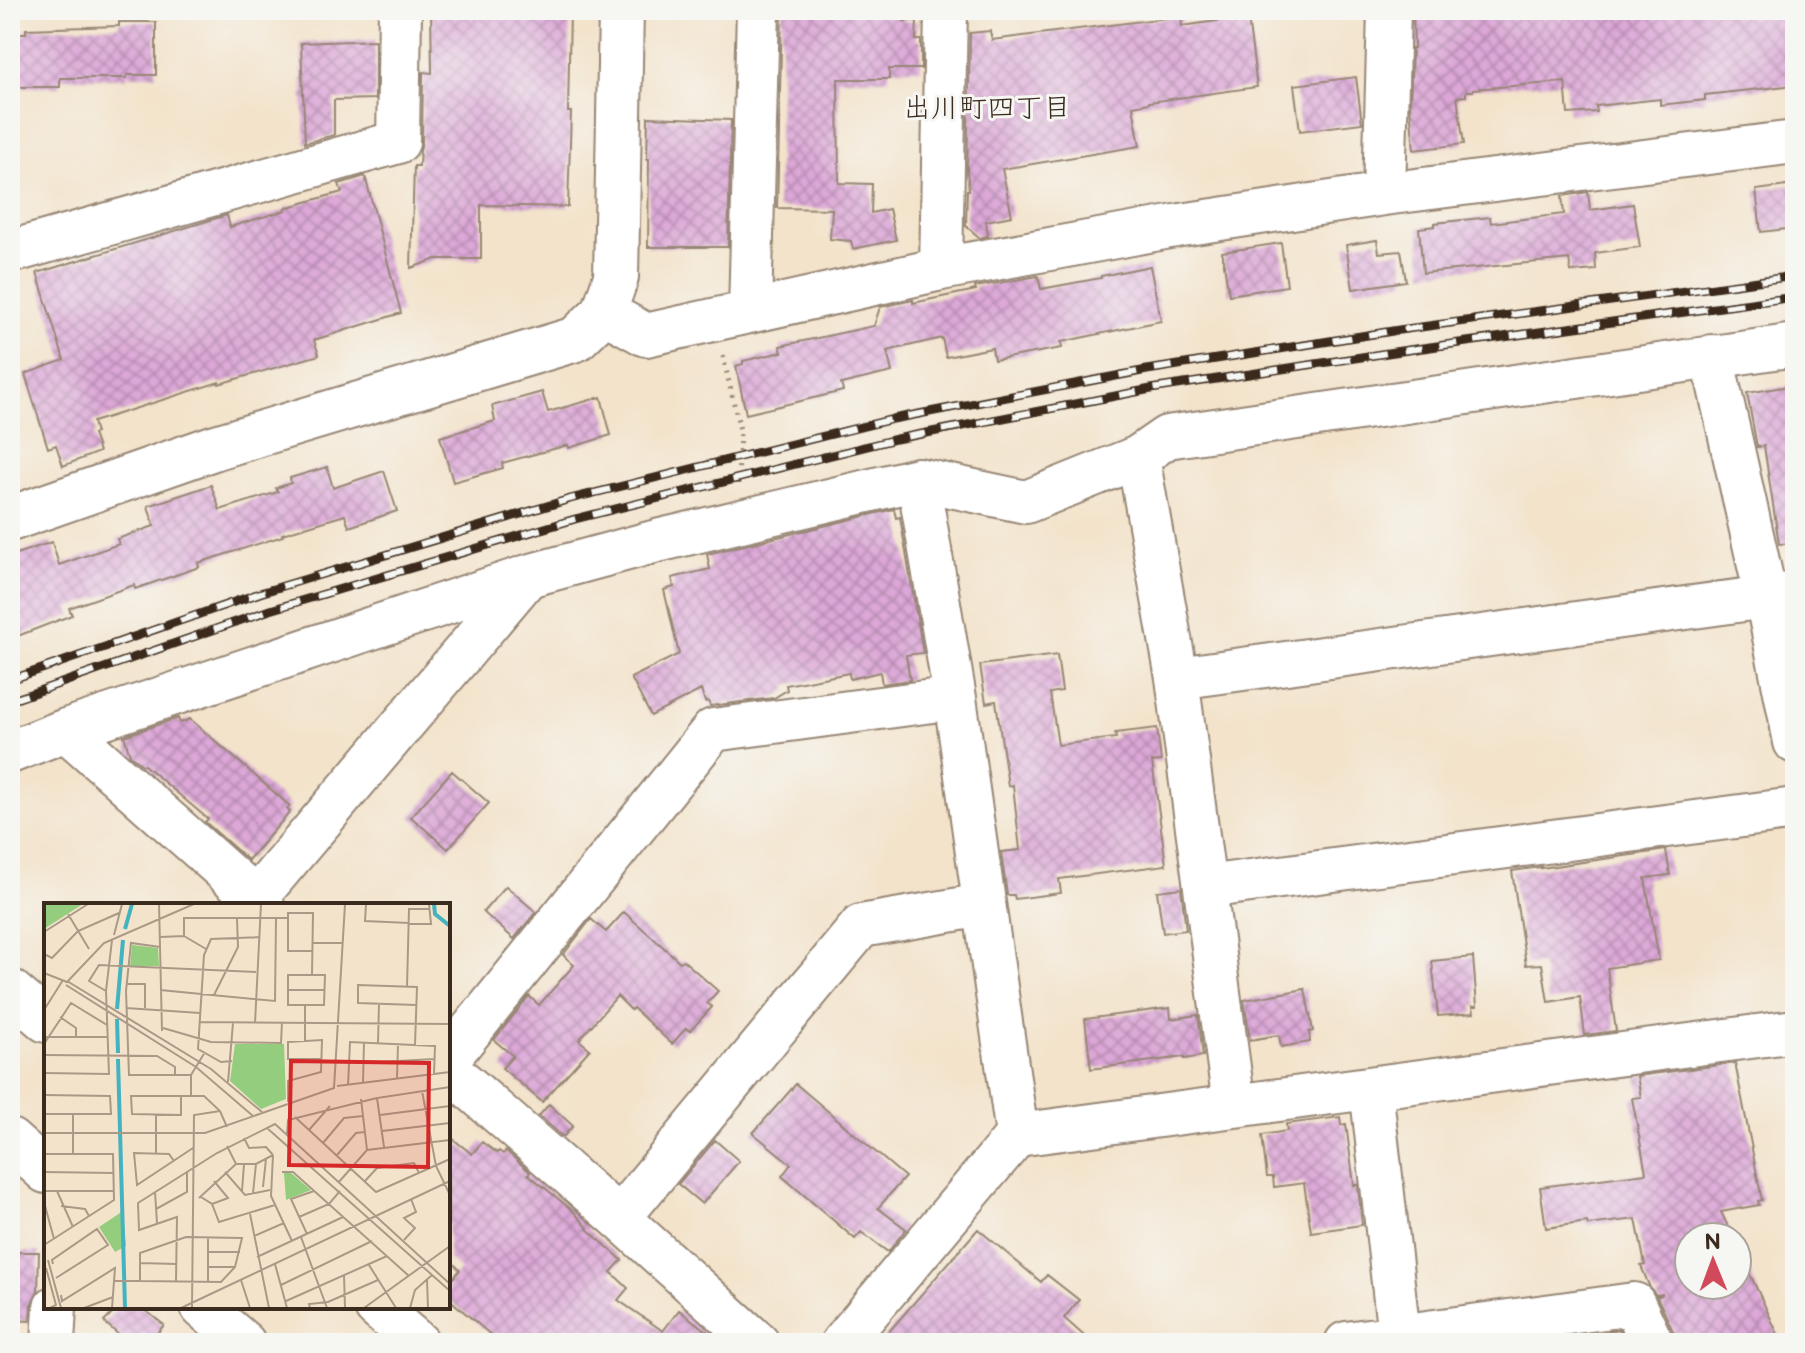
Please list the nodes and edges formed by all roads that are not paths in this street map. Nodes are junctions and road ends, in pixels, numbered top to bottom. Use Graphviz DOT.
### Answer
graph roads {
  1 [pos="400,10"];
  2 [pos="621,10"];
  3 [pos="758,10"];
  4 [pos="946,10"];
  5 [pos="1389,10"];
  6 [pos="1795,142"];
  7 [pos="1384,194"];
  8 [pos="10,252"];
  9 [pos="941,269"];
  10 [pos="604,312"];
  11 [pos="732,316"];
  12 [pos="1795,345"];
  13 [pos="1712,356"];
  14 [pos="1138,457"];
  15 [pos="918,479"];
  16 [pos="10,519"];
  17 [pos="528,576"];
  18 [pos="1780,595"];
  19 [pos="1177,678"];
  20 [pos="955,698"];
  21 [pos="66,730"];
  22 [pos="1795,742"];
  23 [pos="10,752"];
  24 [pos="1795,809"];
  25 [pos="1205,887"];
  26 [pos="260,902"];
  27 [pos="983,905"];
  28 [pos="10,990"];
  29 [pos="44,1019"];
  30 [pos="1795,1031"];
  31 [pos="450,1057"];
  32 [pos="450,1071"];
  33 [pos="1371,1088"];
  34 [pos="1234,1105"];
  35 [pos="1017,1135"];
  36 [pos="10,1140"];
  37 [pos="44,1170"];
  38 [pos="619,1218"];
  39 [pos="55,1309"];
  40 [pos="204,1309"];
  41 [pos="378,1309"];
  42 [pos="1399,1336"];
  43 [pos="53,1343"];
  44 [pos="244,1343"];
  45 [pos="418,1343"];
  46 [pos="758,1343"];
  47 [pos="842,1343"];
  48 [pos="1346,1343"];
  49 [pos="1652,1343"];
  1 -- 8 [label="street"];
  2 -- 10 [label="street"];
  3 -- 11 [label="street"];
  4 -- 9 [label="street"];
  5 -- 7 [label="street"];
  6 -- 7 [label="street"];
  7 -- 9 [label="street"];
  9 -- 11 [label="street"];
  10 -- 11 [label="street"];
  10 -- 16 [label="street"];
  12 -- 13 [label="street"];
  13 -- 14 [label="street"];
  13 -- 18 [label="street"];
  14 -- 15 [label="street"];
  14 -- 19 [label="street"];
  15 -- 17 [label="street"];
  15 -- 20 [label="street"];
  17 -- 21 [label="street"];
  17 -- 26 [label="street"];
  18 -- 19 [label="street"];
  18 -- 22 [label="street"];
  19 -- 25 [label="street"];
  20 -- 27 [label="street"];
  20 -- 31 [label="street"];
  21 -- 23 [label="street"];
  21 -- 26 [label="street"];
  24 -- 25 [label="street"];
  25 -- 34 [label="street"];
  27 -- 35 [label="street"];
  27 -- 38 [label="street"];
  28 -- 29 [label="street"];
  30 -- 33 [label="street"];
  32 -- 38 [label="street"];
  33 -- 34 [label="street"];
  33 -- 42 [label="street"];
  34 -- 35 [label="street"];
  35 -- 47 [label="street"];
  36 -- 37 [label="street"];
  38 -- 46 [label="street"];
  39 -- 43 [label="street"];
  40 -- 44 [label="street"];
  41 -- 45 [label="street"];
  42 -- 48 [label="street"];
  42 -- 49 [label="street"];
}
